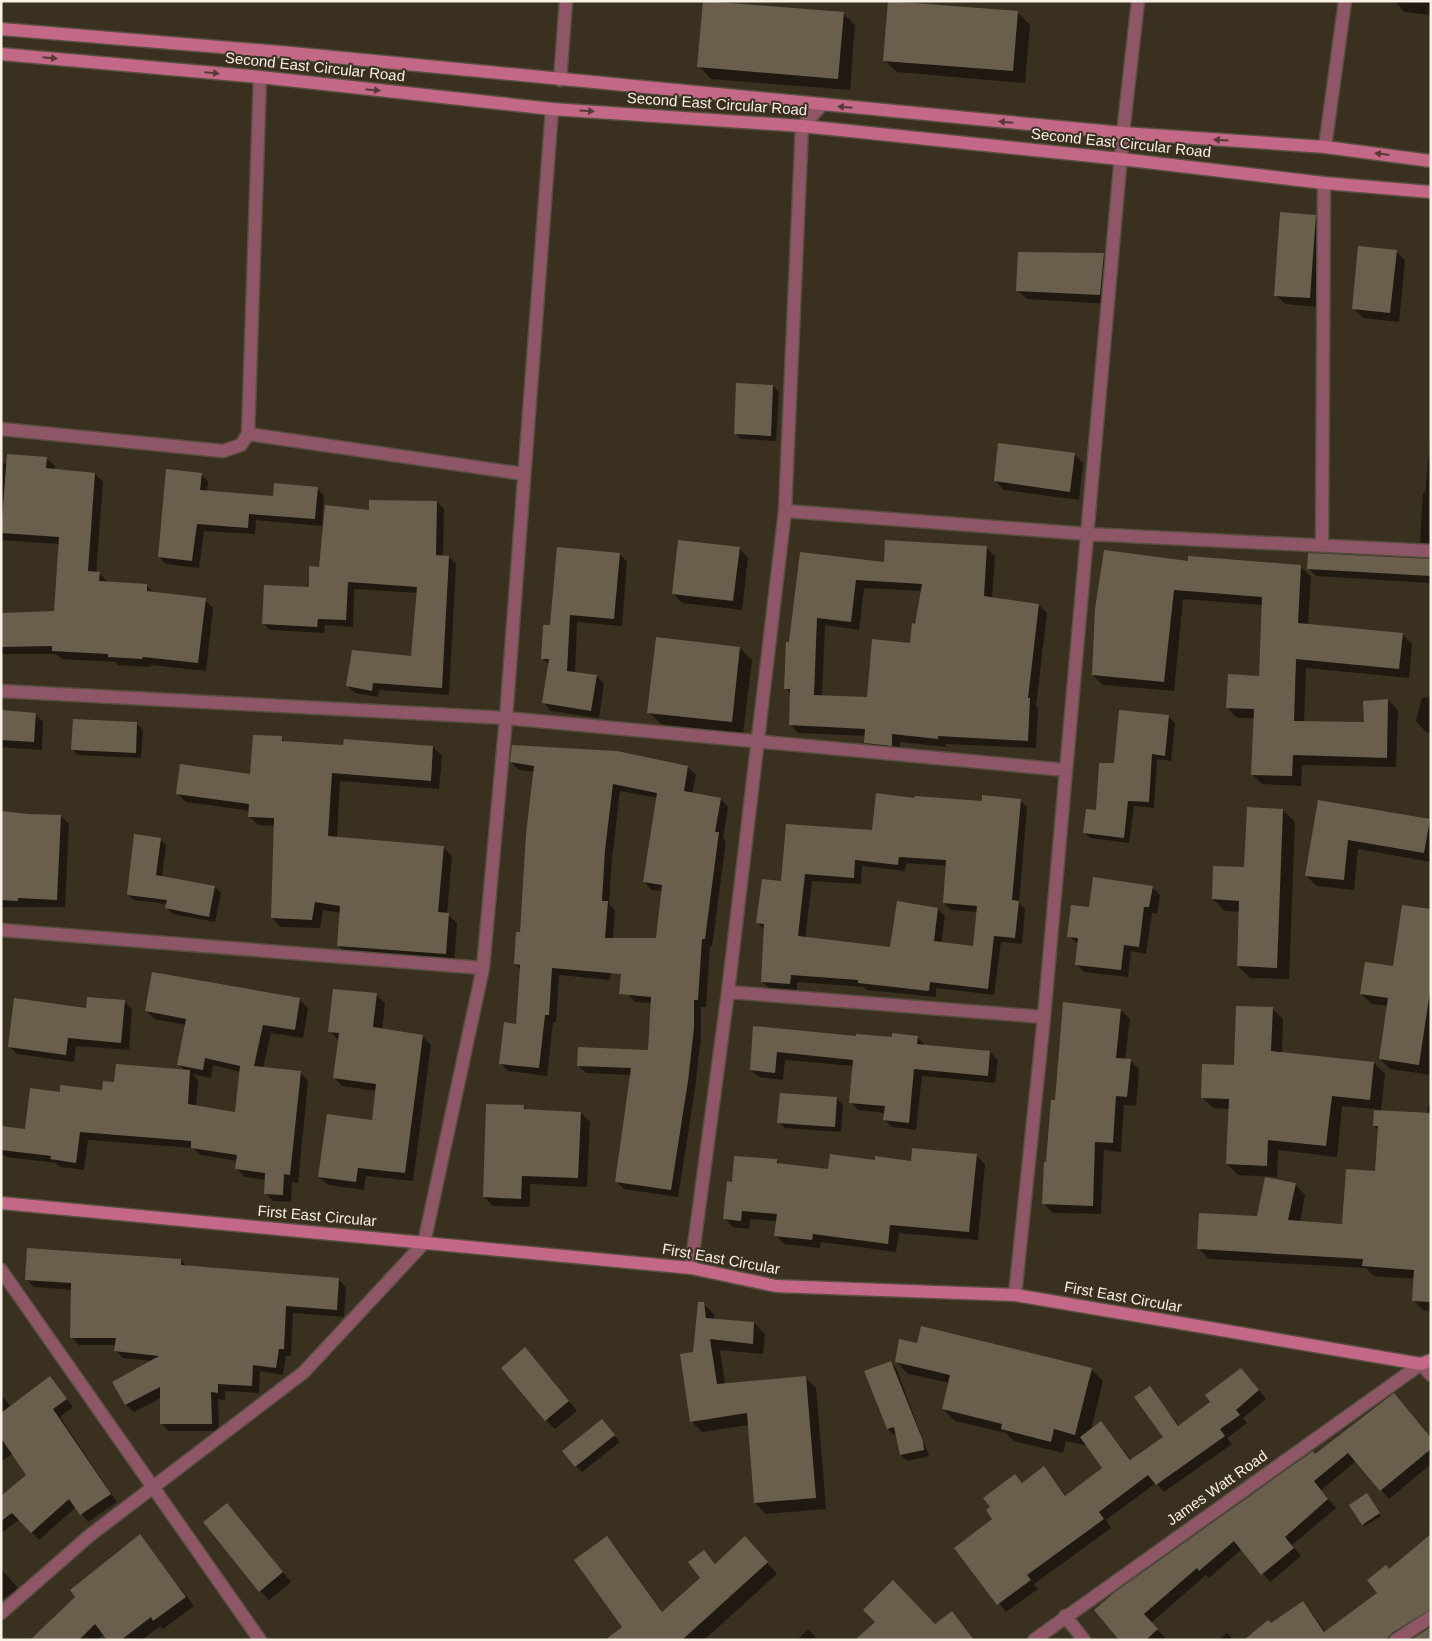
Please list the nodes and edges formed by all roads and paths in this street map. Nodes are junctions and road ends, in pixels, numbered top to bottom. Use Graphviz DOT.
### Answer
graph roads {
  1 [pos="566,1"];
  2 [pos="1138,1"];
  3 [pos="1345,1"];
  4 [pos="1,29"];
  5 [pos="1,54"];
  6 [pos="260,78"];
  7 [pos="560,80"];
  8 [pos="822,104"];
  9 [pos="552,109"];
  10 [pos="802,126"];
  11 [pos="1123,133"];
  12 [pos="1325,147"];
  13 [pos="1121,159"];
  14 [pos="1431,161"];
  15 [pos="1324,184"];
  16 [pos="1431,192"];
  17 [pos="1,429"];
  18 [pos="248,434"];
  19 [pos="524,474"];
  20 [pos="785,510"];
  21 [pos="1087,534"];
  22 [pos="1322,546"];
  23 [pos="1431,551"];
  24 [pos="1,691"];
  25 [pos="506,718"];
  26 [pos="757,743"];
  27 [pos="1066,770"];
  28 [pos="1,930"];
  29 [pos="483,968"];
  30 [pos="728,992"];
  31 [pos="1044,1017"];
  32 [pos="1,1203"];
  33 [pos="424,1243"];
  34 [pos="691,1268"];
  35 [pos="1,1270"];
  36 [pos="1015,1295"];
  37 [pos="1426,1362"];
  38 [pos="1431,1375"];
  39 [pos="154,1488"];
  40 [pos="1,1613"];
  41 [pos="1065,1616"];
  42 [pos="1431,1617"];
  43 [pos="260,1640"];
  44 [pos="1034,1640"];
  45 [pos="1084,1640"];
  46 [pos="1396,1640"];
  1 -- 7 [label="street"];
  2 -- 11 [label="street"];
  3 -- 12 [label="street"];
  4 -- 7 [label="main road, Second East Circular Road"];
  5 -- 6 [label="main road, Second East Circular Road, one-way"];
  6 -- 9 [label="main road, Second East Circular Road, one-way"];
  6 -- 18 [label="street"];
  7 -- 8 [label="main road, Second East Circular Road"];
  8 -- 10 [label="street"];
  11 -- 8 [label="main road, Second East Circular Road, one-way"];
  9 -- 10 [label="main road, Second East Circular Road, one-way"];
  9 -- 19 [label="street"];
  10 -- 13 [label="main road, Second East Circular Road"];
  10 -- 20 [label="street"];
  12 -- 11 [label="main road, Second East Circular Road, one-way"];
  11 -- 13 [label="street"];
  14 -- 12 [label="main road, Second East Circular Road, one-way"];
  13 -- 15 [label="main road, Second East Circular Road"];
  13 -- 21 [label="street"];
  15 -- 16 [label="main road, Second East Circular Road"];
  15 -- 22 [label="street"];
  17 -- 18 [label="street"];
  18 -- 19 [label="street"];
  19 -- 25 [label="street"];
  20 -- 21 [label="street"];
  20 -- 26 [label="street"];
  21 -- 22 [label="street"];
  21 -- 27 [label="street"];
  22 -- 23 [label="street"];
  24 -- 25 [label="street"];
  25 -- 26 [label="street"];
  25 -- 29 [label="street"];
  26 -- 27 [label="street"];
  26 -- 30 [label="street"];
  27 -- 31 [label="street"];
  28 -- 29 [label="street"];
  29 -- 33 [label="street"];
  30 -- 31 [label="street"];
  30 -- 34 [label="street"];
  31 -- 36 [label="street"];
  32 -- 33 [label="main road, First East Circular"];
  33 -- 34 [label="main road, First East Circular"];
  33 -- 39 [label="street"];
  34 -- 36 [label="main road, First East Circular"];
  35 -- 39 [label="street"];
  36 -- 37 [label="main road, First East Circular"];
  37 -- 38 [label="street"];
  37 -- 41 [label="street, James Watt Road"];
  39 -- 40 [label="street"];
  39 -- 43 [label="street"];
  41 -- 44 [label="street, James Watt Road"];
  41 -- 45 [label="street"];
  42 -- 46 [label="street"];
}
